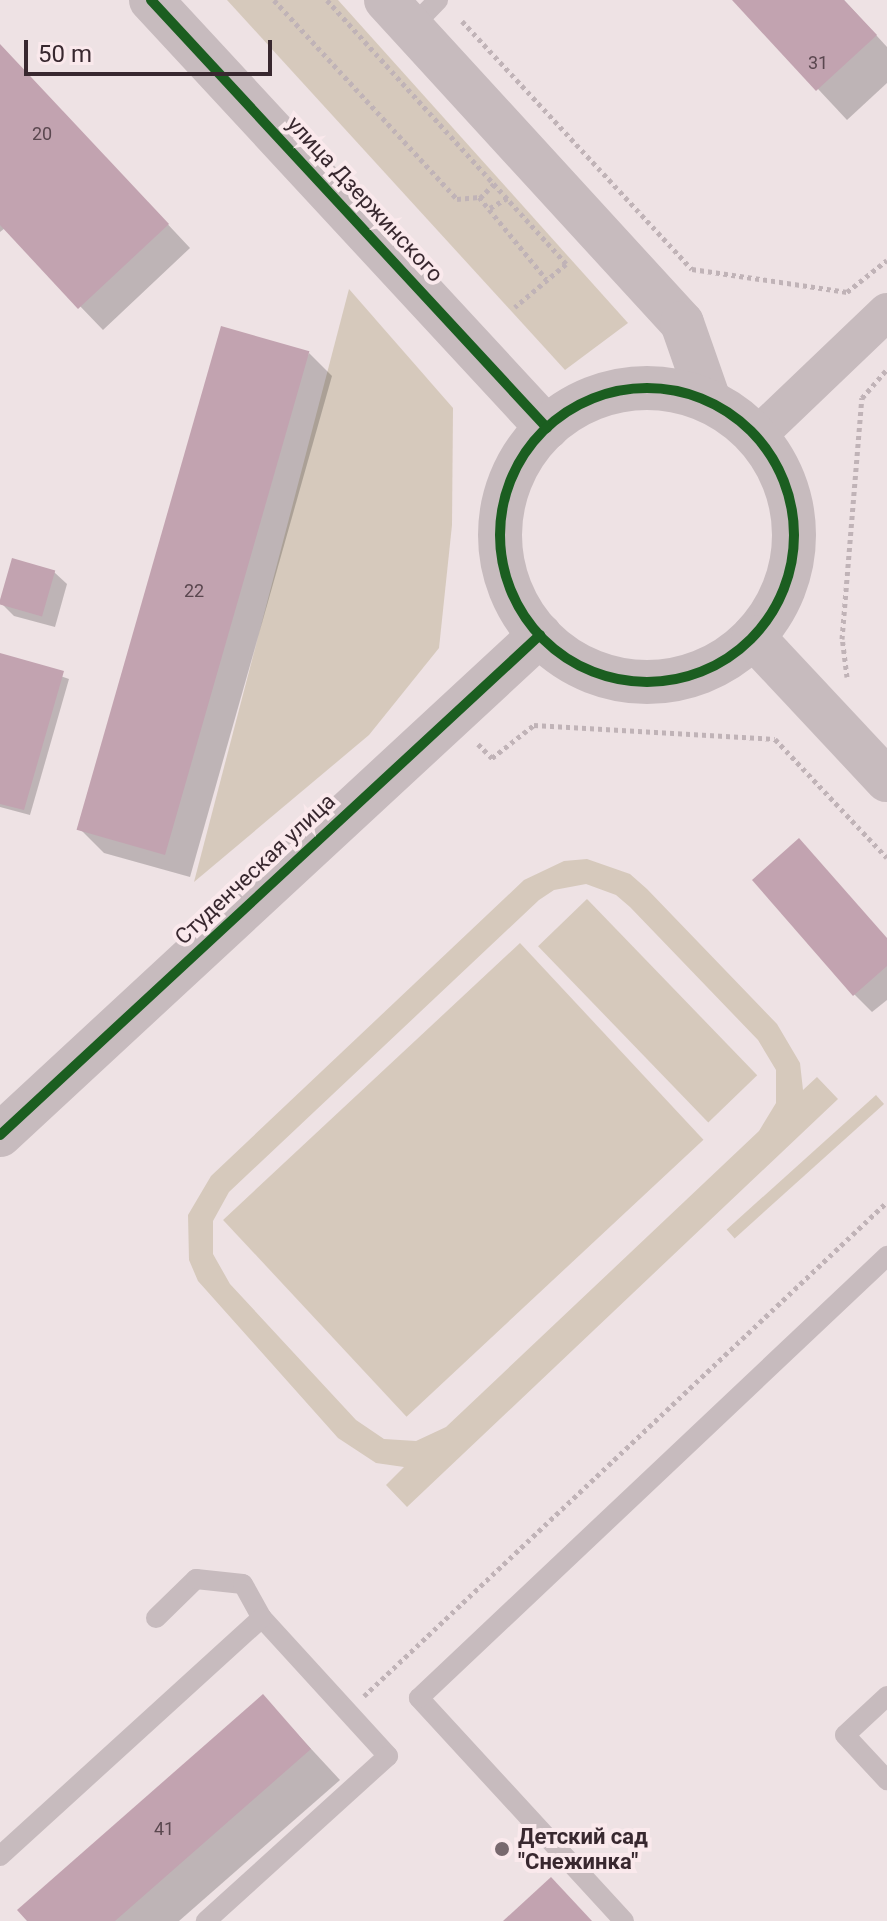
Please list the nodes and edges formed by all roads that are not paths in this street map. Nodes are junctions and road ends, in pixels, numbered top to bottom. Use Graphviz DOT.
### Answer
graph roads {
  1 [pos="151,0"];
  2 [pos="422,10"];
  3 [pos="887,312"];
  4 [pos="709,400"];
  5 [pos="547,428"];
  6 [pos="756,437"];
  7 [pos="540,635"];
  8 [pos="753,637"];
  9 [pos="887,780"];
  10 [pos="0,1135"];
  11 [pos="887,1256"];
  12 [pos="156,1618"];
  13 [pos="262,1618"];
  14 [pos="887,1696"];
  15 [pos="887,1780"];
  16 [pos="0,1856"];
  17 [pos="206,1921"];
  18 [pos="624,1921"];
  1 -- 5 [label="street, улица Дзержинского"];
  2 -- 4 [label="street"];
  3 -- 6 [label="street"];
  4 -- 5 [label="street"];
  4 -- 6 [label="street"];
  5 -- 7 [label="street"];
  6 -- 8 [label="street"];
  7 -- 8 [label="street"];
  7 -- 10 [label="street, Студенческая улица"];
  8 -- 9 [label="street"];
  11 -- 18 [label="lane"];
  12 -- 13 [label="lane"];
  13 -- 16 [label="lane"];
  13 -- 17 [label="lane"];
  14 -- 15 [label="lane"];
}
